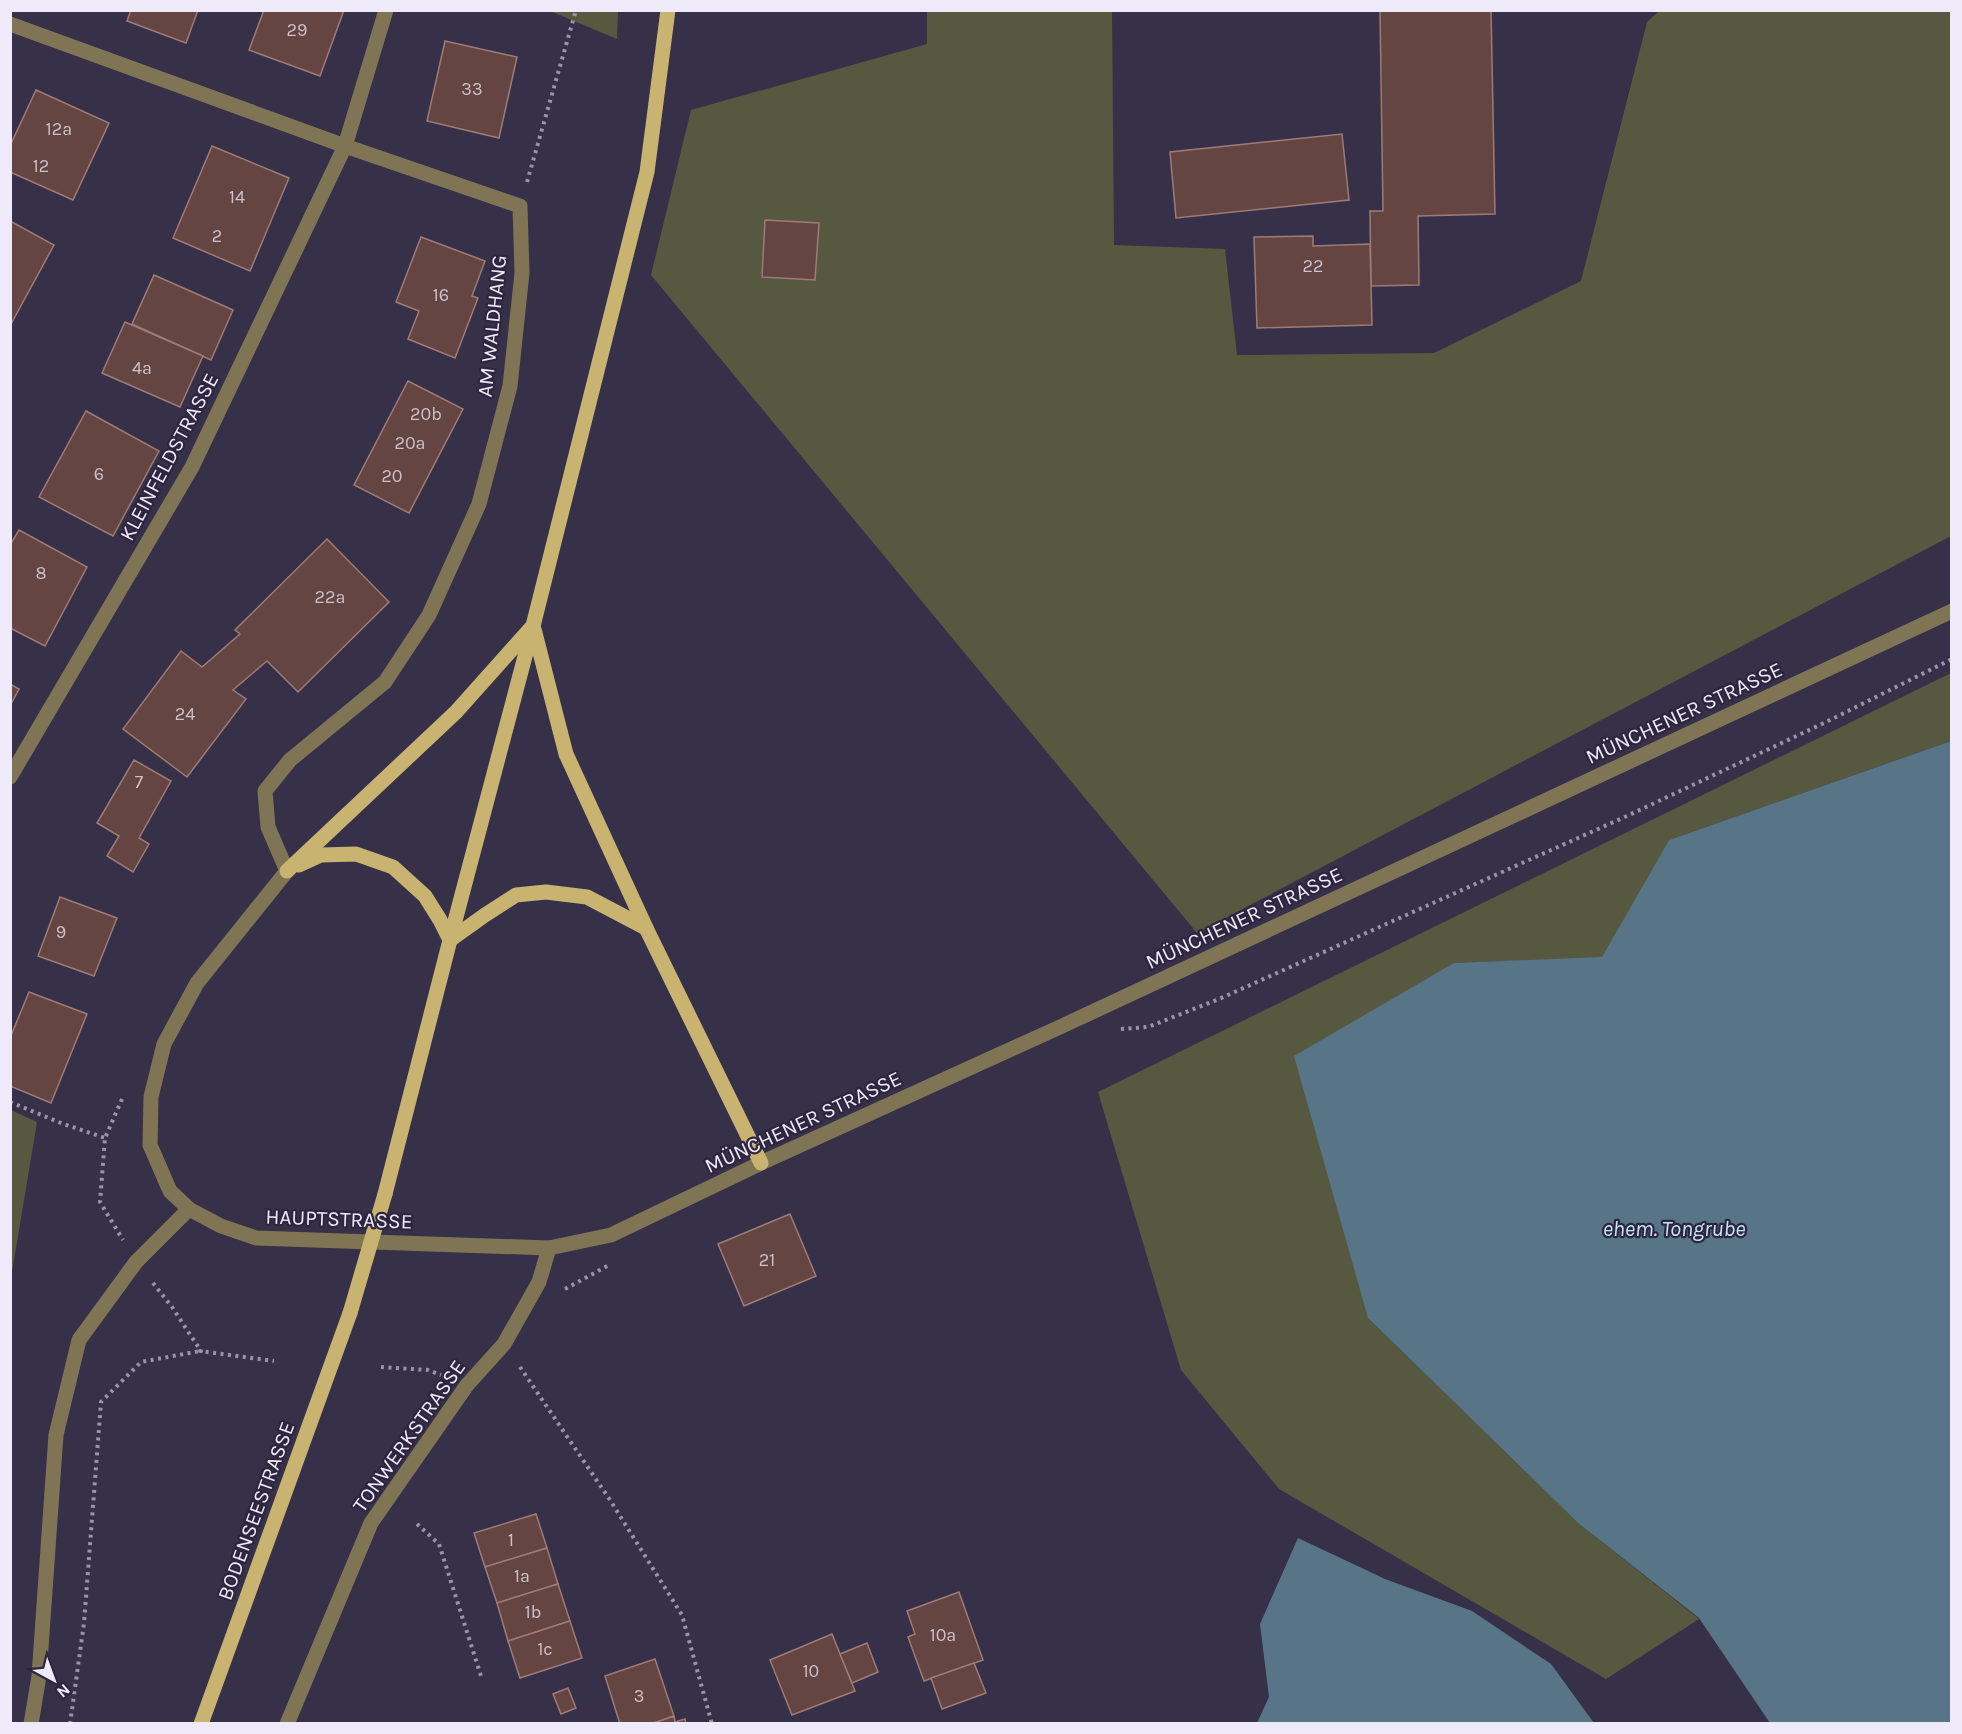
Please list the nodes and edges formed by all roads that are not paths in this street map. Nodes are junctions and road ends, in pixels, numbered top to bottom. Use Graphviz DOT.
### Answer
graph roads {
  1 [pos="386,10"];
  2 [pos="668,10"];
  3 [pos="10,24"];
  4 [pos="345,146"];
  5 [pos="1952,611"];
  6 [pos="533,626"];
  7 [pos="10,777"];
  8 [pos="287,870"];
  9 [pos="646,928"];
  10 [pos="450,940"];
  11 [pos="760,1163"];
  12 [pos="189,1209"];
  13 [pos="549,1248"];
  14 [pos="31,1724"];
  15 [pos="201,1724"];
  16 [pos="287,1724"];
  1 -- 4 [label="street, KLEINFELDSTRASSE"];
  2 -- 6 [label="main road, BODENSEESTRASSE"];
  3 -- 4 [label="street"];
  4 -- 7 [label="street, KLEINFELDSTRASSE"];
  4 -- 8 [label="street, AM WALDHANG"];
  5 -- 11 [label="street, MÜNCHENER STRASSE"];
  6 -- 8 [label="main road"];
  6 -- 9 [label="main road"];
  6 -- 10 [label="main road, BODENSEESTRASSE"];
  8 -- 10 [label="main road"];
  8 -- 12 [label="street, HAUPTSTRASSE"];
  9 -- 10 [label="main road"];
  9 -- 11 [label="main road"];
  10 -- 15 [label="main road, BODENSEESTRASSE, bridge"];
  11 -- 13 [label="street, MÜNCHENER STRASSE"];
  12 -- 13 [label="street, HAUPTSTRASSE"];
  12 -- 14 [label="street"];
  13 -- 16 [label="street, TONWERKSTRASSE"];
}
